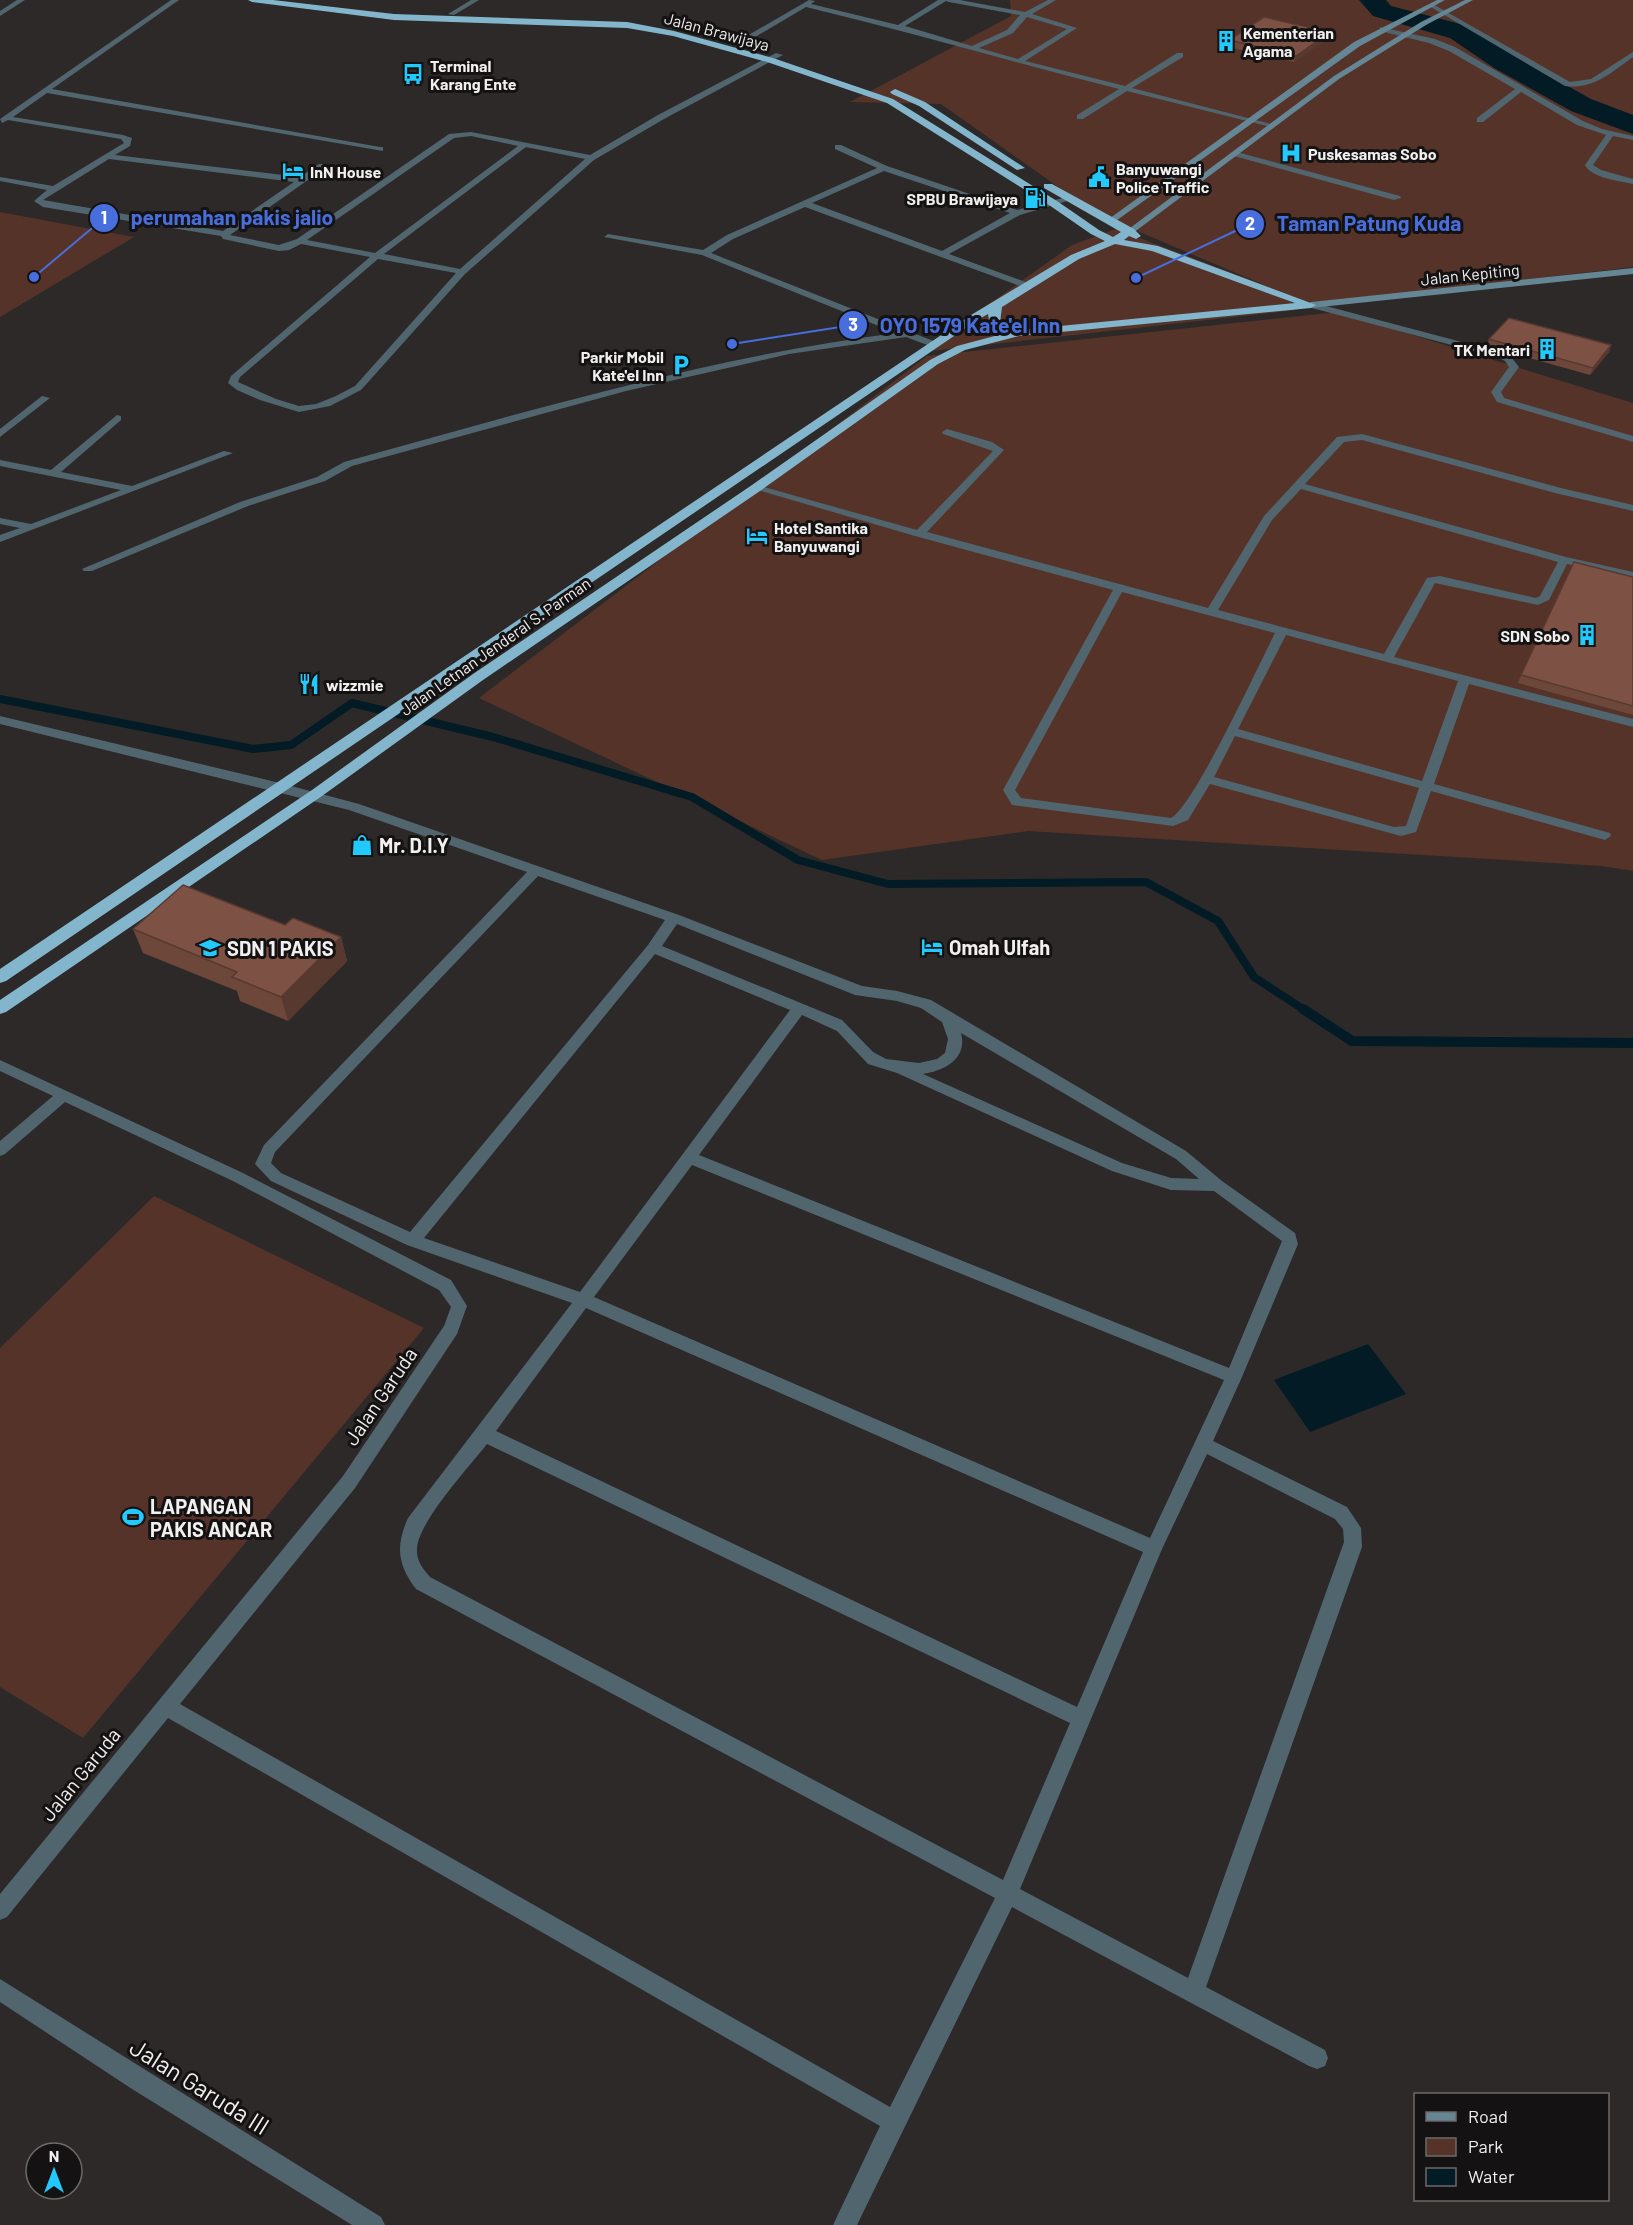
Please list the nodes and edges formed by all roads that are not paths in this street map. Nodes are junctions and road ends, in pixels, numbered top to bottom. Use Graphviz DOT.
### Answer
graph roads {
  1 [pos="22,0"];
  2 [pos="176,0"];
  3 [pos="252,0"];
  4 [pos="286,0"];
  5 [pos="476,0"];
  6 [pos="813,0"];
  7 [pos="943,0"];
  8 [pos="949,0"];
  9 [pos="1053,0"];
  10 [pos="1442,0"];
  11 [pos="1470,0"];
  12 [pos="805,5"];
  13 [pos="1431,5"];
  14 [pos="1444,12"];
  15 [pos="0,14"];
  16 [pos="452,14"];
  17 [pos="1026,14"];
  18 [pos="899,27"];
  19 [pos="1385,29"];
  20 [pos="1408,32"];
  21 [pos="736,44"];
  22 [pos="974,48"];
  23 [pos="1633,54"];
  24 [pos="1180,55"];
  25 [pos="774,58"];
  26 [pos="1019,62"];
  27 [pos="1124,88"];
  28 [pos="1521,88"];
  29 [pos="48,91"];
  30 [pos="0,108"];
  31 [pos="18,111"];
  32 [pos="1080,117"];
  33 [pos="1250,120"];
  34 [pos="1480,120"];
  35 [pos="3,121"];
  36 [pos="1271,125"];
  37 [pos="1611,133"];
  38 [pos="1633,138"];
  39 [pos="524,145"];
  40 [pos="838,147"];
  41 [pos="380,148"];
  42 [pos="1237,154"];
  43 [pos="107,156"];
  44 [pos="591,158"];
  45 [pos="322,166"];
  46 [pos="884,168"];
  47 [pos="1029,173"];
  48 [pos="0,179"];
  49 [pos="302,180"];
  50 [pos="1039,180"];
  51 [pos="1633,182"];
  52 [pos="55,189"];
  53 [pos="1397,198"];
  54 [pos="1070,199"];
  55 [pos="1053,203"];
  56 [pos="806,204"];
  57 [pos="1017,213"];
  58 [pos="1110,221"];
  59 [pos="1130,231"];
  60 [pos="1095,232"];
  61 [pos="225,234"];
  62 [pos="608,237"];
  63 [pos="1114,241"];
  64 [pos="300,242"];
  65 [pos="1154,248"];
  66 [pos="704,253"];
  67 [pos="941,255"];
  68 [pos="376,256"];
  69 [pos="1075,257"];
  70 [pos="1633,271"];
  71 [pos="462,272"];
  72 [pos="1028,285"];
  73 [pos="998,305"];
  74 [pos="1311,305"];
  75 [pos="1019,333"];
  76 [pos="906,334"];
  77 [pos="933,344"];
  78 [pos="45,398"];
  79 [pos="117,418"];
  80 [pos="947,432"];
  81 [pos="0,434"];
  82 [pos="1633,439"];
  83 [pos="228,453"];
  84 [pos="0,463"];
  85 [pos="54,473"];
  86 [pos="1298,485"];
  87 [pos="756,488"];
  88 [pos="134,489"];
  89 [pos="1633,508"];
  90 [pos="0,521"];
  91 [pos="33,527"];
  92 [pos="919,534"];
  93 [pos="0,539"];
  94 [pos="1563,560"];
  95 [pos="88,569"];
  96 [pos="1633,575"];
  97 [pos="1119,588"];
  98 [pos="1211,612"];
  99 [pos="1282,631"];
  100 [pos="1387,659"];
  101 [pos="1465,679"];
  102 [pos="0,720"];
  103 [pos="1633,723"];
  104 [pos="1230,731"];
  105 [pos="1207,780"];
  106 [pos="283,785"];
  107 [pos="1426,785"];
  108 [pos="314,795"];
  109 [pos="1605,836"];
  110 [pos="534,872"];
  111 [pos="674,918"];
  112 [pos="653,948"];
  113 [pos="0,977"];
  114 [pos="0,1008"];
  115 [pos="799,1008"];
  116 [pos="948,1019"];
  117 [pos="0,1065"];
  118 [pos="894,1067"];
  119 [pos="64,1095"];
  120 [pos="0,1150"];
  121 [pos="688,1157"];
  122 [pos="1218,1185"];
  123 [pos="413,1240"];
  124 [pos="584,1300"];
  125 [pos="1234,1377"];
  126 [pos="484,1434"];
  127 [pos="1203,1444"];
  128 [pos="1154,1548"];
  129 [pos="165,1706"];
  130 [pos="1082,1719"];
  131 [pos="1007,1895"];
  132 [pos="0,1910"];
  133 [pos="0,1990"];
  134 [pos="1193,1993"];
  135 [pos="1317,2058"];
  136 [pos="894,2122"];
  137 [pos="373,2225"];
  138 [pos="845,2225"];
  1 -- 15 [label="street"];
  2 -- 29 [label="street"];
  3 -- 25 [label="highway, Jalan Brawijaya"];
  4 -- 16 [label="highway, Jalan Brawijaya"];
  5 -- 16 [label="street"];
  6 -- 12 [label="street"];
  7 -- 18 [label="street"];
  8 -- 17 [label="street"];
  9 -- 17 [label="street"];
  10 -- 13 [label="main road"];
  11 -- 14 [label="main road"];
  12 -- 18 [label="street"];
  12 -- 21 [label="street"];
  13 -- 14 [label="street"];
  13 -- 19 [label="main road"];
  14 -- 20 [label="main road"];
  14 -- 23 [label="street"];
  16 -- 21 [label="highway, Jalan Brawijaya"];
  17 -- 22 [label="street"];
  17 -- 26 [label="street"];
  18 -- 22 [label="street"];
  19 -- 20 [label="street"];
  19 -- 33 [label="main road"];
  20 -- 28 [label="street"];
  20 -- 36 [label="main road"];
  21 -- 25 [label="highway, Jalan Brawijaya"];
  22 -- 26 [label="street"];
  24 -- 27 [label="street"];
  25 -- 44 [label="street"];
  25 -- 47 [label="highway, Jalan Brawijaya"];
  25 -- 55 [label="highway, Jalan Brawijaya"];
  26 -- 27 [label="street"];
  27 -- 32 [label="street"];
  27 -- 33 [label="street"];
  28 -- 34 [label="street"];
  28 -- 37 [label="street"];
  29 -- 31 [label="street"];
  29 -- 41 [label="street"];
  30 -- 31 [label="street"];
  31 -- 35 [label="street"];
  33 -- 36 [label="street"];
  33 -- 58 [label="main road"];
  35 -- 43 [label="street"];
  36 -- 42 [label="main road"];
  37 -- 38 [label="street"];
  37 -- 51 [label="street"];
  39 -- 44 [label="street"];
  39 -- 64 [label="street"];
  39 -- 68 [label="street"];
  40 -- 46 [label="street"];
  42 -- 53 [label="street"];
  42 -- 59 [label="main road"];
  43 -- 49 [label="street"];
  43 -- 52 [label="street"];
  44 -- 71 [label="street"];
  45 -- 49 [label="street"];
  46 -- 56 [label="street"];
  46 -- 57 [label="street"];
  48 -- 52 [label="street"];
  49 -- 61 [label="street"];
  50 -- 54 [label="highway"];
  52 -- 61 [label="street"];
  54 -- 55 [label="street"];
  54 -- 58 [label="highway"];
  55 -- 57 [label="street"];
  55 -- 60 [label="highway, Jalan Brawijaya"];
  56 -- 66 [label="street"];
  56 -- 67 [label="street"];
  57 -- 67 [label="street"];
  58 -- 59 [label="highway"];
  58 -- 60 [label="highway"];
  59 -- 63 [label="highway"];
  59 -- 65 [label="highway"];
  60 -- 63 [label="highway, Jalan Brawijaya"];
  60 -- 69 [label="highway"];
  61 -- 64 [label="street"];
  62 -- 66 [label="street"];
  63 -- 65 [label="highway, Jalan Brawijaya"];
  63 -- 69 [label="highway"];
  64 -- 68 [label="street"];
  65 -- 74 [label="highway"];
  66 -- 76 [label="street"];
  67 -- 72 [label="street"];
  68 -- 71 [label="street"];
  68 -- 71 [label="street"];
  69 -- 72 [label="highway, Jalan Letnan Jenderal S. Parman"];
  70 -- 74 [label="main road, Jalan Kepiting"];
  72 -- 73 [label="highway, Jalan Letnan Jenderal S. Parman"];
  73 -- 75 [label="highway"];
  73 -- 77 [label="highway, Jalan Letnan Jenderal S. Parman"];
  74 -- 75 [label="highway, Jalan Letnan Jenderal S. Parman"];
  74 -- 82 [label="street"];
  75 -- 87 [label="highway, Jalan Letnan Jenderal S. Parman"];
  76 -- 77 [label="street"];
  76 -- 95 [label="street"];
  77 -- 106 [label="highway, Jalan Letnan Jenderal S. Parman"];
  78 -- 81 [label="street"];
  79 -- 85 [label="street"];
  80 -- 92 [label="street"];
  83 -- 88 [label="street"];
  84 -- 85 [label="street"];
  85 -- 88 [label="street"];
  86 -- 89 [label="street"];
  86 -- 94 [label="street"];
  86 -- 98 [label="street"];
  87 -- 92 [label="street"];
  87 -- 108 [label="highway, Jalan Letnan Jenderal S. Parman"];
  88 -- 91 [label="street"];
  90 -- 91 [label="street"];
  91 -- 93 [label="street"];
  92 -- 97 [label="street"];
  94 -- 96 [label="street"];
  94 -- 100 [label="street"];
  97 -- 98 [label="street"];
  97 -- 105 [label="street"];
  98 -- 99 [label="street"];
  99 -- 100 [label="street"];
  99 -- 104 [label="street"];
  100 -- 101 [label="street"];
  101 -- 103 [label="street"];
  101 -- 107 [label="street"];
  102 -- 106 [label="street"];
  104 -- 105 [label="street"];
  104 -- 107 [label="street"];
  105 -- 107 [label="street"];
  106 -- 108 [label="street"];
  106 -- 113 [label="highway, Jalan Letnan Jenderal S. Parman"];
  107 -- 109 [label="street"];
  108 -- 110 [label="street"];
  108 -- 114 [label="highway, Jalan Letnan Jenderal S. Parman"];
  110 -- 111 [label="street"];
  110 -- 123 [label="street"];
  111 -- 112 [label="street"];
  111 -- 116 [label="street"];
  112 -- 115 [label="street"];
  112 -- 123 [label="street"];
  115 -- 118 [label="street"];
  115 -- 121 [label="street"];
  116 -- 118 [label="street"];
  116 -- 122 [label="street"];
  117 -- 119 [label="street, Jalan Garuda"];
  118 -- 122 [label="street"];
  119 -- 120 [label="street"];
  119 -- 129 [label="street, Jalan Garuda"];
  121 -- 124 [label="street"];
  121 -- 125 [label="street"];
  122 -- 125 [label="street"];
  123 -- 124 [label="street"];
  124 -- 126 [label="street"];
  124 -- 128 [label="street"];
  125 -- 127 [label="street"];
  126 -- 130 [label="street"];
  126 -- 131 [label="street"];
  127 -- 128 [label="street"];
  127 -- 134 [label="street"];
  128 -- 130 [label="street"];
  129 -- 132 [label="street, Jalan Garuda"];
  129 -- 136 [label="street"];
  130 -- 131 [label="street"];
  131 -- 134 [label="street"];
  131 -- 136 [label="street"];
  133 -- 137 [label="street, Jalan Garuda III"];
  134 -- 135 [label="street"];
  136 -- 138 [label="street"];
}
